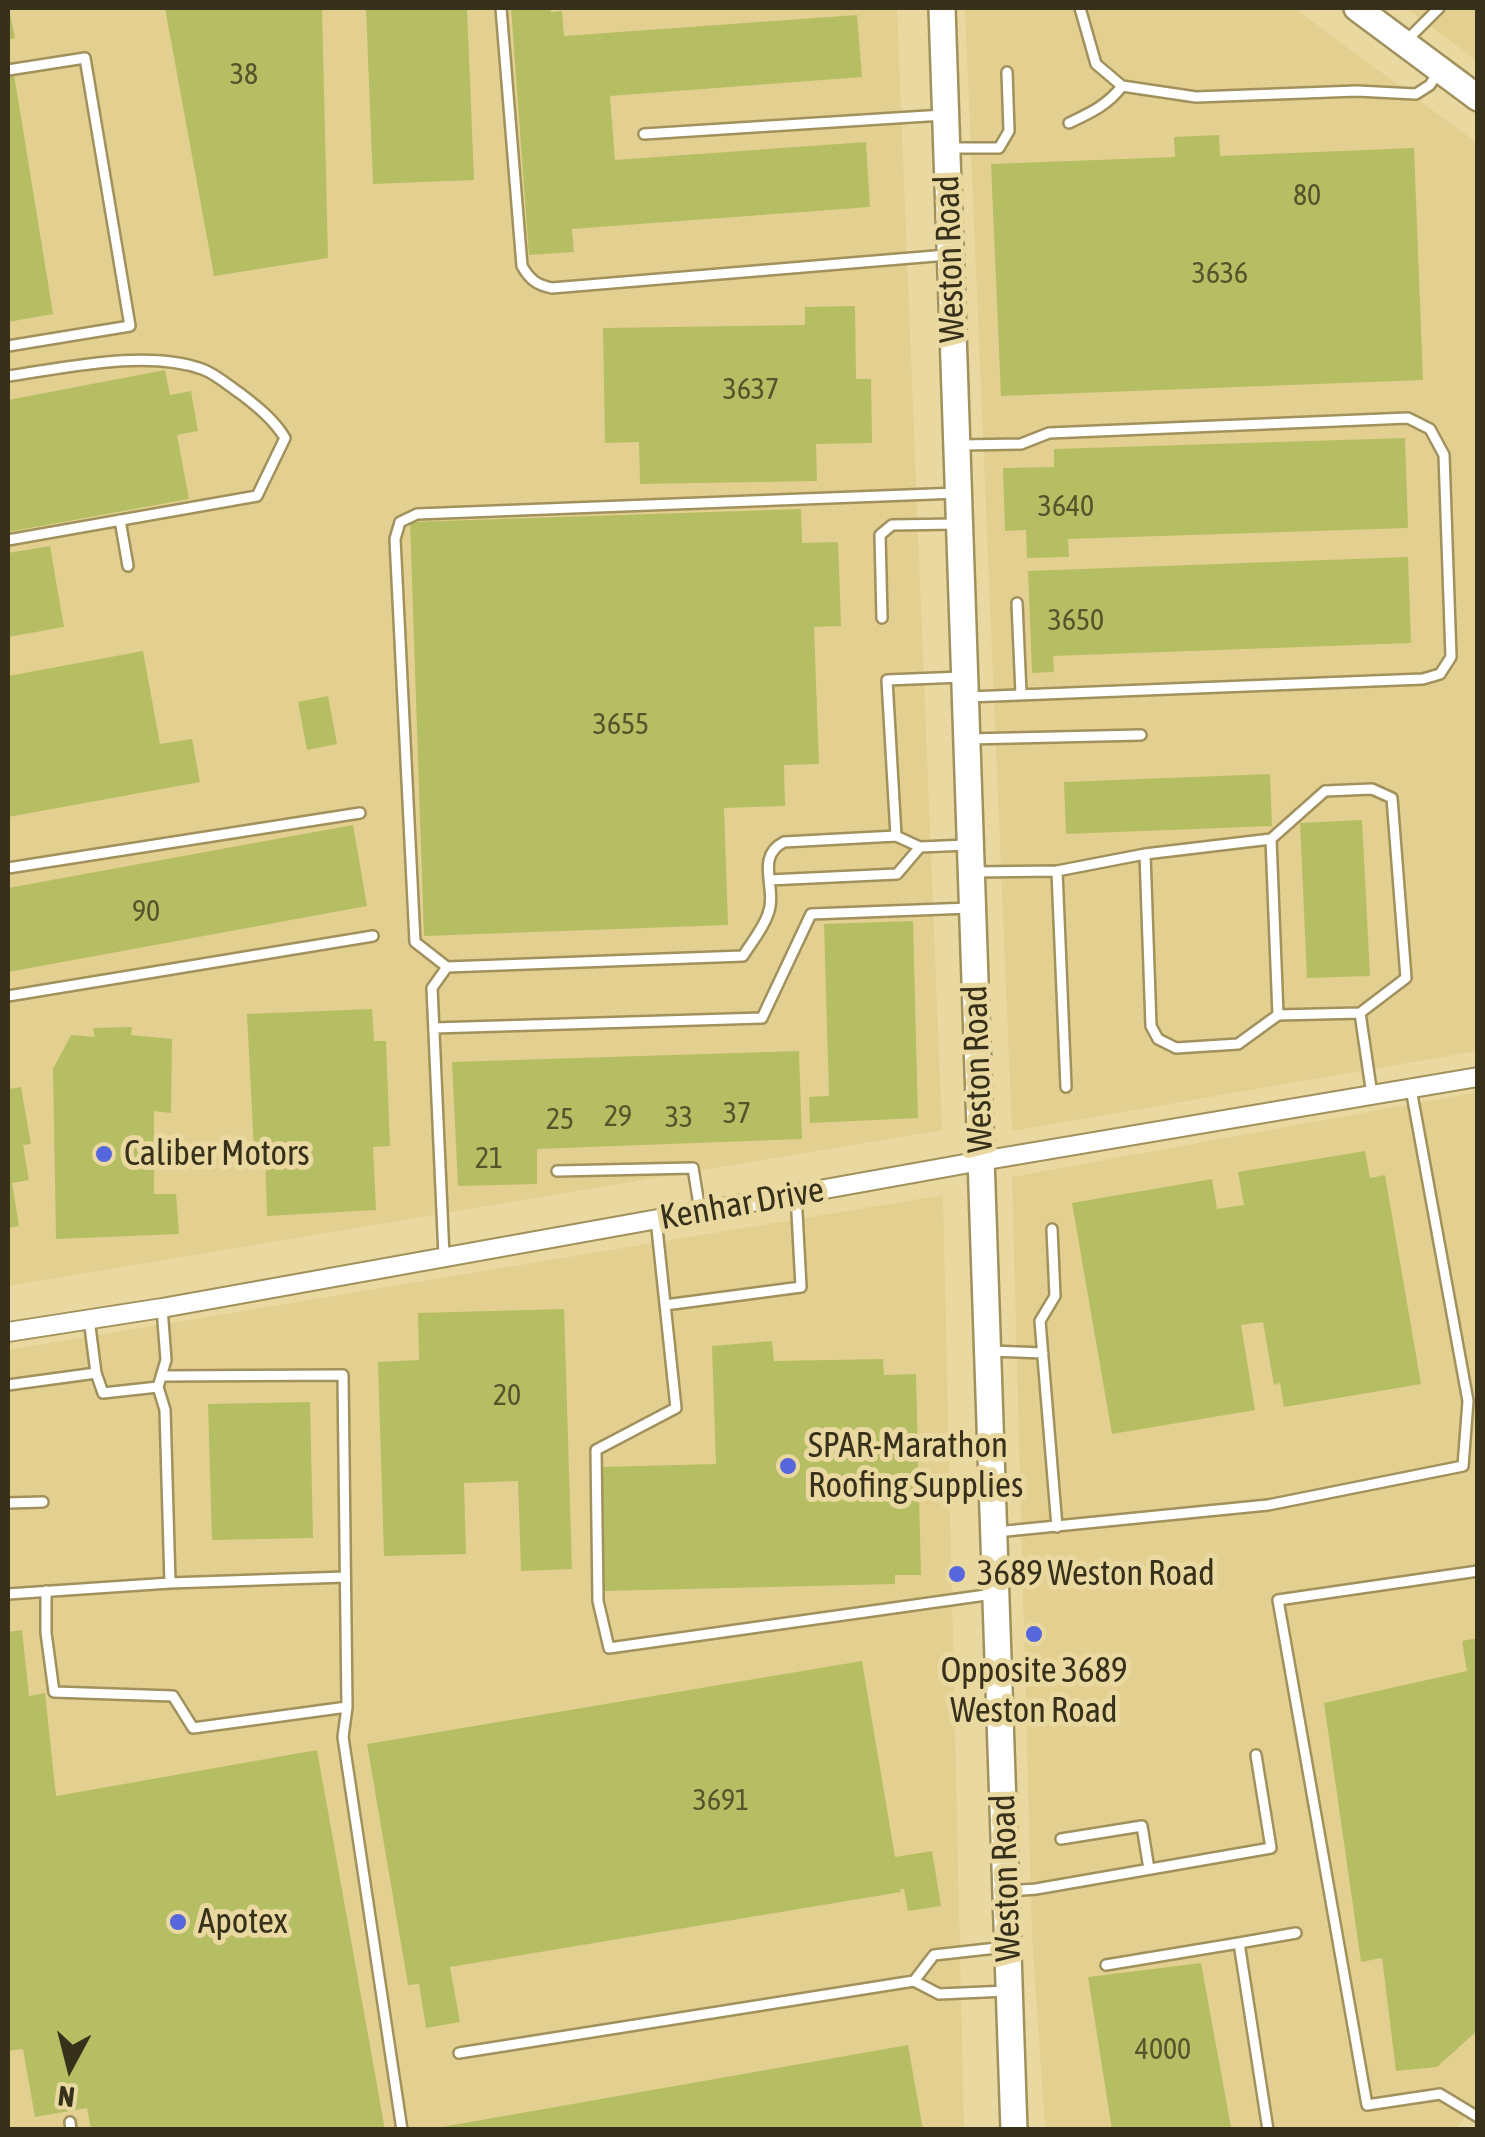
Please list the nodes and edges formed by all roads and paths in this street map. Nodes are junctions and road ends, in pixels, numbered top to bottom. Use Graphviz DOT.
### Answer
graph roads {
  1 [pos="500,8"];
  2 [pos="942,8"];
  3 [pos="1080,8"];
  4 [pos="1356,8"];
  5 [pos="1439,8"];
  6 [pos="1404,43"];
  7 [pos="8,70"];
  8 [pos="1440,70"];
  9 [pos="1007,72"];
  10 [pos="1122,86"];
  11 [pos="1478,98"];
  12 [pos="945,115"];
  13 [pos="1070,123"];
  14 [pos="644,134"];
  15 [pos="946,148"];
  16 [pos="950,255"];
  17 [pos="8,346"];
  18 [pos="8,376"];
  19 [pos="956,445"];
  20 [pos="958,493"];
  21 [pos="120,520"];
  22 [pos="959,524"];
  23 [pos="8,540"];
  24 [pos="128,566"];
  25 [pos="1016,603"];
  26 [pos="882,618"];
  27 [pos="965,687"];
  28 [pos="1022,694"];
  29 [pos="1141,735"];
  30 [pos="966,740"];
  31 [pos="360,813"];
  32 [pos="896,836"];
  33 [pos="1271,840"];
  34 [pos="970,845"];
  35 [pos="920,847"];
  36 [pos="1145,854"];
  37 [pos="8,868"];
  38 [pos="1057,871"];
  39 [pos="971,872"];
  40 [pos="769,880"];
  41 [pos="972,908"];
  42 [pos="374,936"];
  43 [pos="447,967"];
  44 [pos="8,996"];
  45 [pos="1360,1012"];
  46 [pos="1278,1015"];
  47 [pos="434,1028"];
  48 [pos="1478,1077"];
  49 [pos="1066,1087"];
  50 [pos="1411,1088"];
  51 [pos="1372,1095"];
  52 [pos="981,1162"];
  53 [pos="556,1172"];
  54 [pos="796,1194"];
  55 [pos="700,1211"];
  56 [pos="656,1219"];
  57 [pos="1052,1230"];
  58 [pos="444,1256"];
  59 [pos="665,1305"];
  60 [pos="162,1308"];
  61 [pos="89,1319"];
  62 [pos="8,1332"];
  63 [pos="987,1350"];
  64 [pos="1043,1353"];
  65 [pos="96,1373"];
  66 [pos="160,1382"];
  67 [pos="8,1385"];
  68 [pos="42,1502"];
  69 [pos="8,1503"];
  70 [pos="1057,1527"];
  71 [pos="994,1532"];
  72 [pos="1478,1570"];
  73 [pos="345,1578"];
  74 [pos="170,1583"];
  75 [pos="46,1591"];
  76 [pos="8,1594"];
  77 [pos="996,1594"];
  78 [pos="347,1706"];
  79 [pos="1256,1756"];
  80 [pos="1061,1839"];
  81 [pos="1149,1869"];
  82 [pos="1006,1891"];
  83 [pos="1296,1933"];
  84 [pos="1238,1943"];
  85 [pos="1008,1946"];
  86 [pos="1106,1965"];
  87 [pos="914,1982"];
  88 [pos="1010,1990"];
  89 [pos="459,2053"];
  90 [pos="1478,2117"];
  91 [pos="402,2130"];
  92 [pos="1014,2130"];
  93 [pos="1268,2130"];
  1 -- 16 [label="lane"];
  2 -- 12 [label="main road, Weston Road"];
  3 -- 10 [label="lane"];
  4 -- 6 [label="main road"];
  5 -- 6 [label="lane"];
  6 -- 8 [label="main road"];
  7 -- 17 [label="lane"];
  8 -- 10 [label="lane"];
  8 -- 11 [label="main road"];
  9 -- 15 [label="lane"];
  10 -- 13 [label="lane"];
  12 -- 14 [label="lane"];
  12 -- 15 [label="main road, Weston Road"];
  15 -- 16 [label="main road, Weston Road"];
  16 -- 19 [label="main road, Weston Road"];
  18 -- 21 [label="lane"];
  19 -- 20 [label="main road, Weston Road"];
  19 -- 28 [label="lane"];
  20 -- 22 [label="main road, Weston Road"];
  20 -- 43 [label="lane"];
  21 -- 23 [label="lane"];
  21 -- 24 [label="lane"];
  22 -- 26 [label="lane"];
  22 -- 27 [label="main road, Weston Road"];
  25 -- 28 [label="lane"];
  27 -- 28 [label="lane"];
  27 -- 30 [label="main road, Weston Road"];
  27 -- 32 [label="lane"];
  29 -- 30 [label="lane"];
  30 -- 34 [label="main road, Weston Road"];
  31 -- 37 [label="lane"];
  32 -- 35 [label="lane"];
  32 -- 40 [label="lane"];
  33 -- 36 [label="lane"];
  33 -- 45 [label="lane"];
  33 -- 46 [label="lane"];
  34 -- 35 [label="lane"];
  34 -- 39 [label="main road, Weston Road"];
  35 -- 40 [label="lane"];
  36 -- 38 [label="lane"];
  36 -- 46 [label="lane"];
  38 -- 39 [label="lane"];
  38 -- 49 [label="lane"];
  39 -- 41 [label="main road, Weston Road"];
  40 -- 43 [label="lane"];
  41 -- 47 [label="lane"];
  41 -- 52 [label="main road, Weston Road"];
  42 -- 44 [label="lane"];
  43 -- 47 [label="lane"];
  45 -- 46 [label="lane"];
  45 -- 51 [label="lane"];
  47 -- 58 [label="lane"];
  48 -- 50 [label="street, Kenhar Drive"];
  50 -- 51 [label="street, Kenhar Drive"];
  50 -- 70 [label="lane"];
  51 -- 52 [label="street, Kenhar Drive"];
  52 -- 54 [label="street, Kenhar Drive"];
  52 -- 63 [label="main road, Weston Road"];
  53 -- 55 [label="lane"];
  54 -- 55 [label="street, Kenhar Drive"];
  54 -- 59 [label="lane"];
  55 -- 56 [label="street, Kenhar Drive"];
  56 -- 58 [label="street, Kenhar Drive"];
  56 -- 59 [label="lane"];
  57 -- 64 [label="lane"];
  58 -- 60 [label="street, Kenhar Drive"];
  59 -- 77 [label="lane"];
  60 -- 61 [label="street, Kenhar Drive"];
  60 -- 66 [label="lane"];
  61 -- 62 [label="street, Kenhar Drive"];
  61 -- 65 [label="lane"];
  63 -- 64 [label="lane"];
  63 -- 71 [label="main road, Weston Road"];
  64 -- 70 [label="lane"];
  65 -- 66 [label="lane"];
  65 -- 67 [label="lane"];
  66 -- 73 [label="lane"];
  66 -- 74 [label="lane"];
  68 -- 69 [label="lane"];
  70 -- 71 [label="lane"];
  71 -- 77 [label="main road, Weston Road"];
  72 -- 90 [label="lane"];
  73 -- 74 [label="lane"];
  73 -- 78 [label="lane"];
  74 -- 75 [label="lane"];
  75 -- 76 [label="lane"];
  75 -- 78 [label="lane"];
  77 -- 82 [label="main road, Weston Road"];
  78 -- 91 [label="lane"];
  79 -- 81 [label="lane"];
  80 -- 81 [label="lane"];
  81 -- 82 [label="lane"];
  82 -- 85 [label="main road, Weston Road"];
  83 -- 84 [label="lane"];
  84 -- 86 [label="lane"];
  84 -- 93 [label="lane"];
  85 -- 87 [label="lane"];
  85 -- 88 [label="main road, Weston Road"];
  87 -- 88 [label="lane"];
  87 -- 89 [label="lane"];
  88 -- 92 [label="main road, Weston Road"];
}
